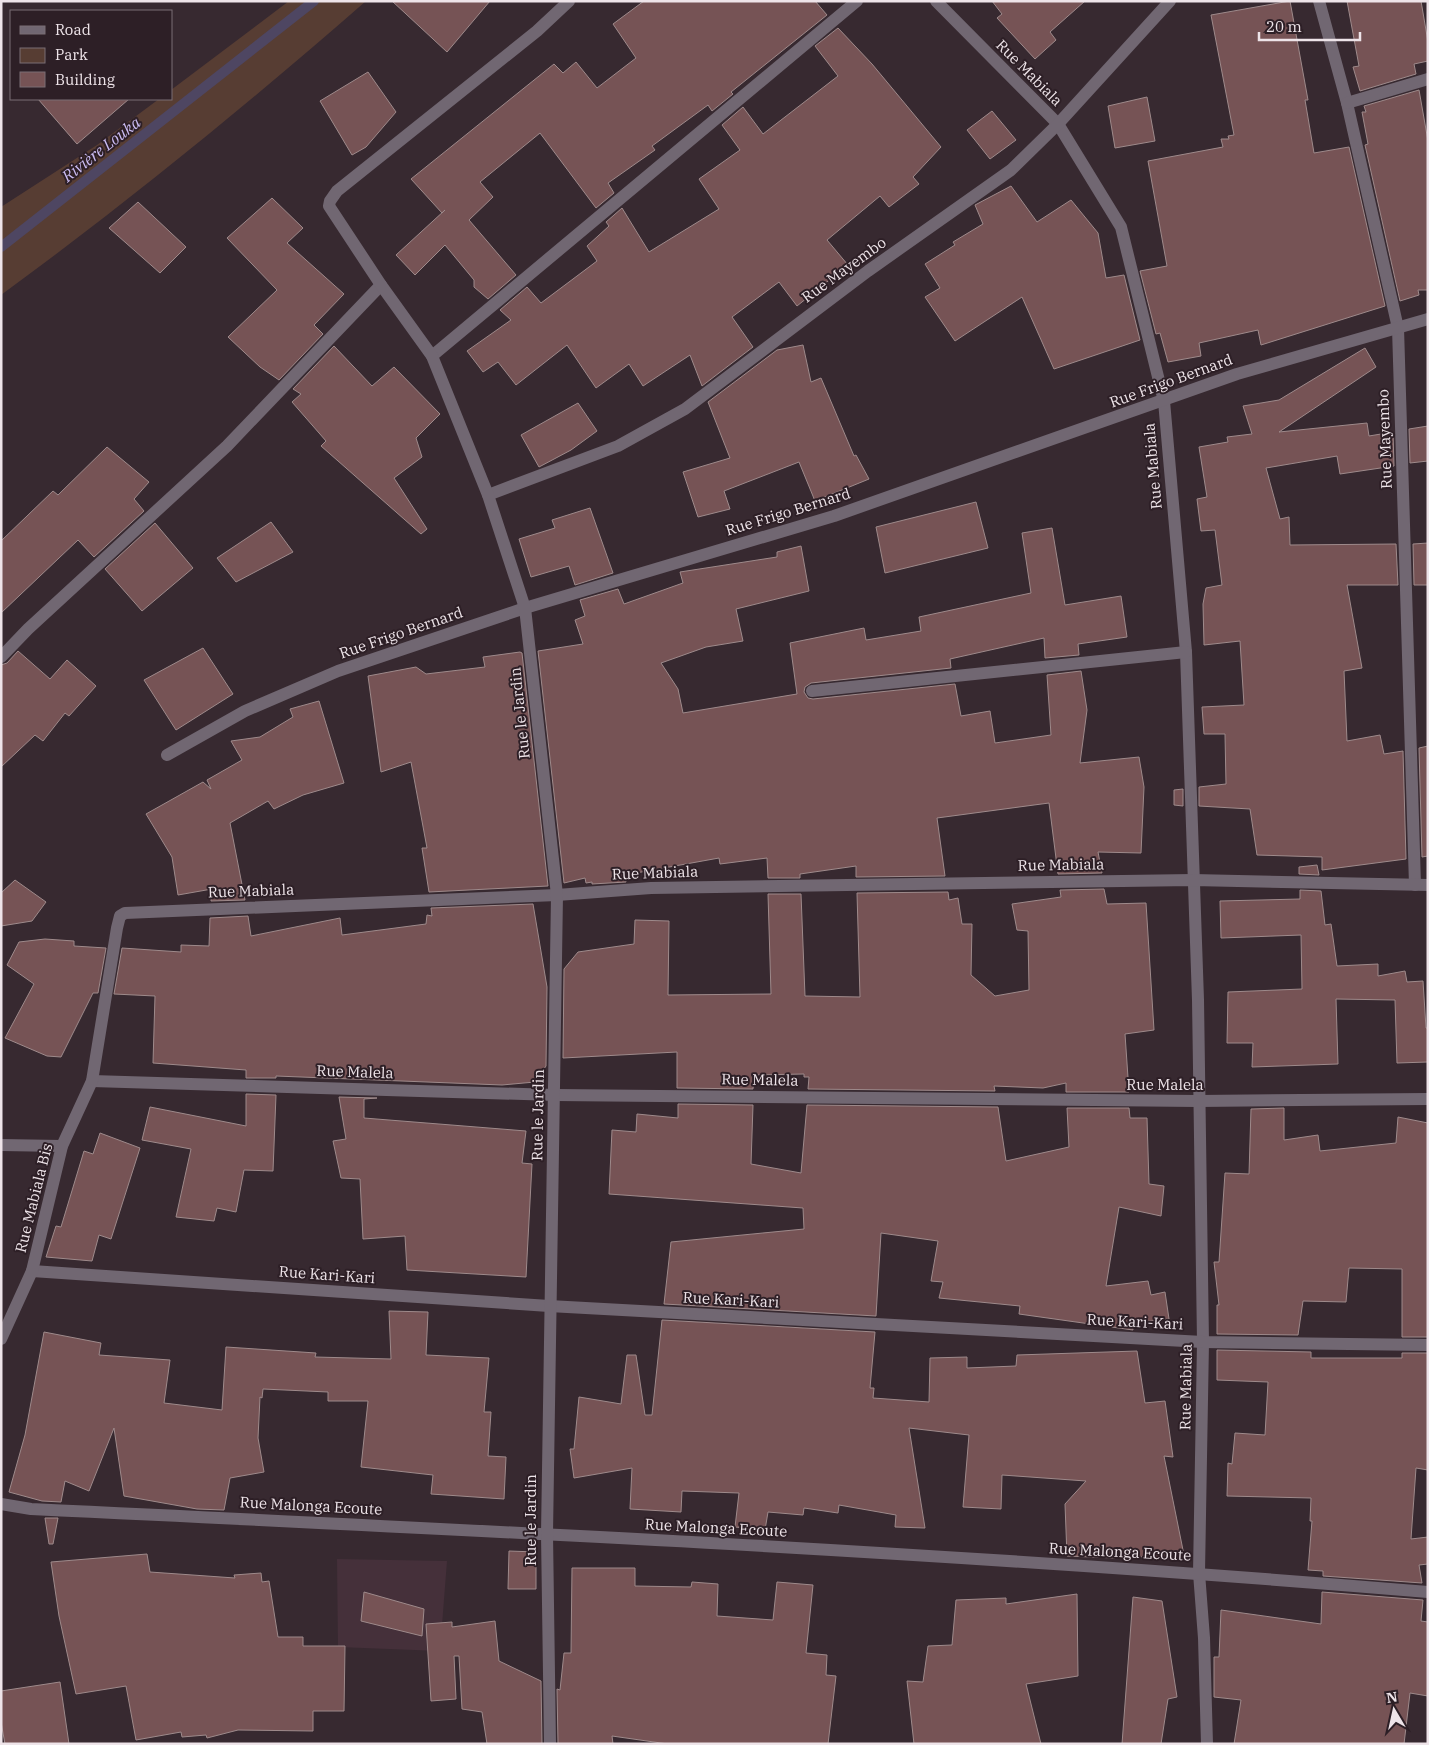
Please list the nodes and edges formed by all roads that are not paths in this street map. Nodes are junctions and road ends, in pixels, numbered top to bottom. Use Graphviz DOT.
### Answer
graph roads {
  1 [pos="569,1"];
  2 [pos="857,1"];
  3 [pos="936,1"];
  4 [pos="1170,1"];
  5 [pos="1319,1"];
  6 [pos="1428,79"];
  7 [pos="1347,103"];
  8 [pos="1058,124"];
  9 [pos="381,285"];
  10 [pos="1428,319"];
  11 [pos="1398,328"];
  12 [pos="432,356"];
  13 [pos="1164,401"];
  14 [pos="488,495"];
  15 [pos="525,608"];
  16 [pos="1186,652"];
  17 [pos="1,657"];
  18 [pos="812,691"];
  19 [pos="167,755"];
  20 [pos="1193,880"];
  21 [pos="1421,885"];
  22 [pos="557,895"];
  23 [pos="120,916"];
  24 [pos="92,1081"];
  25 [pos="555,1095"];
  26 [pos="1428,1099"];
  27 [pos="1198,1101"];
  28 [pos="1,1145"];
  29 [pos="62,1146"];
  30 [pos="32,1271"];
  31 [pos="549,1306"];
  32 [pos="1,1339"];
  33 [pos="1203,1342"];
  34 [pos="1428,1345"];
  35 [pos="1,1504"];
  36 [pos="547,1534"];
  37 [pos="1199,1573"];
  38 [pos="1428,1592"];
  39 [pos="550,1744"];
  40 [pos="1207,1744"];
  1 -- 9 [label="street, Rue le Jardin"];
  2 -- 12 [label="street"];
  3 -- 8 [label="street, Rue Mabiala"];
  4 -- 8 [label="street, Rue Mayembo"];
  5 -- 7 [label="street, Rue Mayembo"];
  6 -- 7 [label="street"];
  7 -- 11 [label="street, Rue Mayembo"];
  8 -- 13 [label="street, Rue Mabiala"];
  8 -- 14 [label="street, Rue Mayembo"];
  9 -- 12 [label="street, Rue le Jardin"];
  9 -- 17 [label="street"];
  10 -- 11 [label="street, Rue Frigo Bernard"];
  11 -- 13 [label="street, Rue Frigo Bernard"];
  11 -- 21 [label="street, Rue Mayembo"];
  12 -- 14 [label="street, Rue le Jardin"];
  13 -- 15 [label="street, Rue Frigo Bernard"];
  13 -- 16 [label="street, Rue Mabiala"];
  14 -- 15 [label="street, Rue le Jardin"];
  15 -- 19 [label="street, Rue Frigo Bernard"];
  15 -- 22 [label="street, Rue le Jardin"];
  16 -- 18 [label="street"];
  16 -- 20 [label="street, Rue Mabiala"];
  20 -- 21 [label="street, Rue Mabiala"];
  20 -- 22 [label="street, Rue Mabiala"];
  20 -- 27 [label="street, Rue Mabiala"];
  22 -- 23 [label="street, Rue Mabiala"];
  22 -- 25 [label="street, Rue le Jardin"];
  23 -- 24 [label="street, Rue Mabiala Bis"];
  24 -- 25 [label="street, Rue Malela"];
  24 -- 29 [label="street, Rue Mabiala Bis"];
  25 -- 27 [label="street, Rue Malela"];
  25 -- 31 [label="street, Rue le Jardin"];
  26 -- 27 [label="street, Rue Malela"];
  27 -- 33 [label="street, Rue Mabiala"];
  28 -- 29 [label="street"];
  29 -- 30 [label="street, Rue Mabiala Bis"];
  30 -- 31 [label="street, Rue Kari-Kari"];
  30 -- 32 [label="street, Rue Mabiala Bis"];
  31 -- 33 [label="street, Rue Kari-Kari"];
  31 -- 36 [label="street, Rue le Jardin"];
  33 -- 34 [label="street, Rue Kari-Kari"];
  33 -- 37 [label="street, Rue Mabiala"];
  35 -- 36 [label="street, Rue Malonga Ecoute"];
  36 -- 37 [label="street, Rue Malonga Ecoute"];
  36 -- 39 [label="street, Rue le Jardin"];
  37 -- 38 [label="street, Rue Malonga Ecoute"];
  37 -- 40 [label="street, Rue Mabiala"];
}
